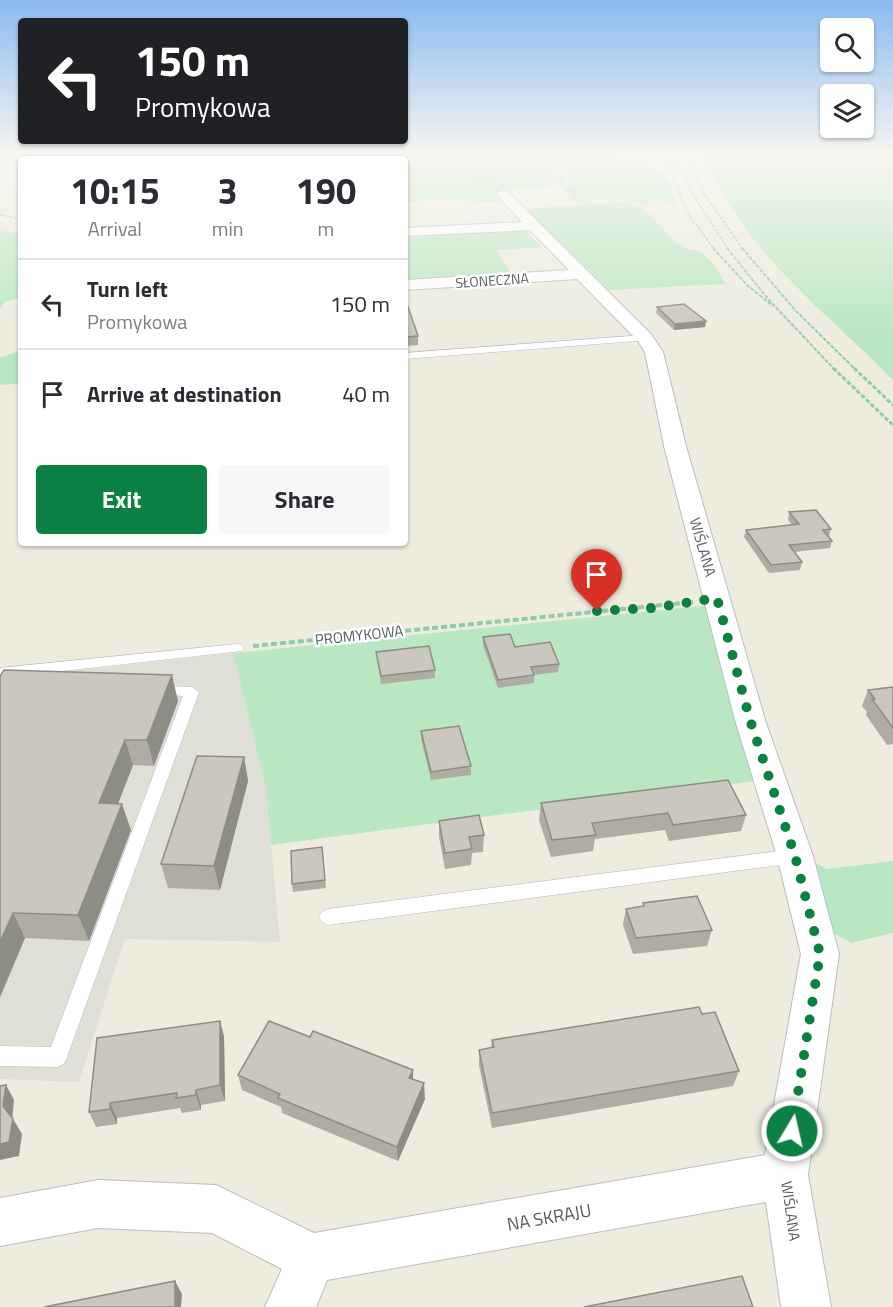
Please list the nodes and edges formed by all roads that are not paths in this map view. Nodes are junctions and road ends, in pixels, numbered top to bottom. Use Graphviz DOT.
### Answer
graph roads {
  1 [pos="522,215"];
  2 [pos="532,226"];
  3 [pos="408,232"];
  4 [pos="579,274"];
  5 [pos="408,285"];
  6 [pos="645,339"];
  7 [pos="408,356"];
  8 [pos="237,648"];
  9 [pos="7,683"];
  10 [pos="145,691"];
  11 [pos="795,856"];
  12 [pos="328,918"];
  13 [pos="0,1056"];
  14 [pos="786,1175"];
  15 [pos="0,1222"];
  16 [pos="312,1258"];
  17 [pos="290,1307"];
  18 [pos="806,1307"];
  1 -- 2 [label="street, WIŚLANA"];
  2 -- 3 [label="street"];
  2 -- 4 [label="street, WIŚLANA"];
  4 -- 5 [label="street, SŁONECZNA"];
  4 -- 6 [label="street, WIŚLANA"];
  6 -- 7 [label="lane"];
  6 -- 11 [label="street, WIŚLANA"];
  8 -- 9 [label="lane"];
  10 -- 13 [label="lane"];
  11 -- 12 [label="lane"];
  11 -- 14 [label="street, WIŚLANA"];
  14 -- 16 [label="street, NA SKRAJU"];
  14 -- 18 [label="street, WIŚLANA"];
  15 -- 16 [label="street"];
  16 -- 17 [label="street"];
}
